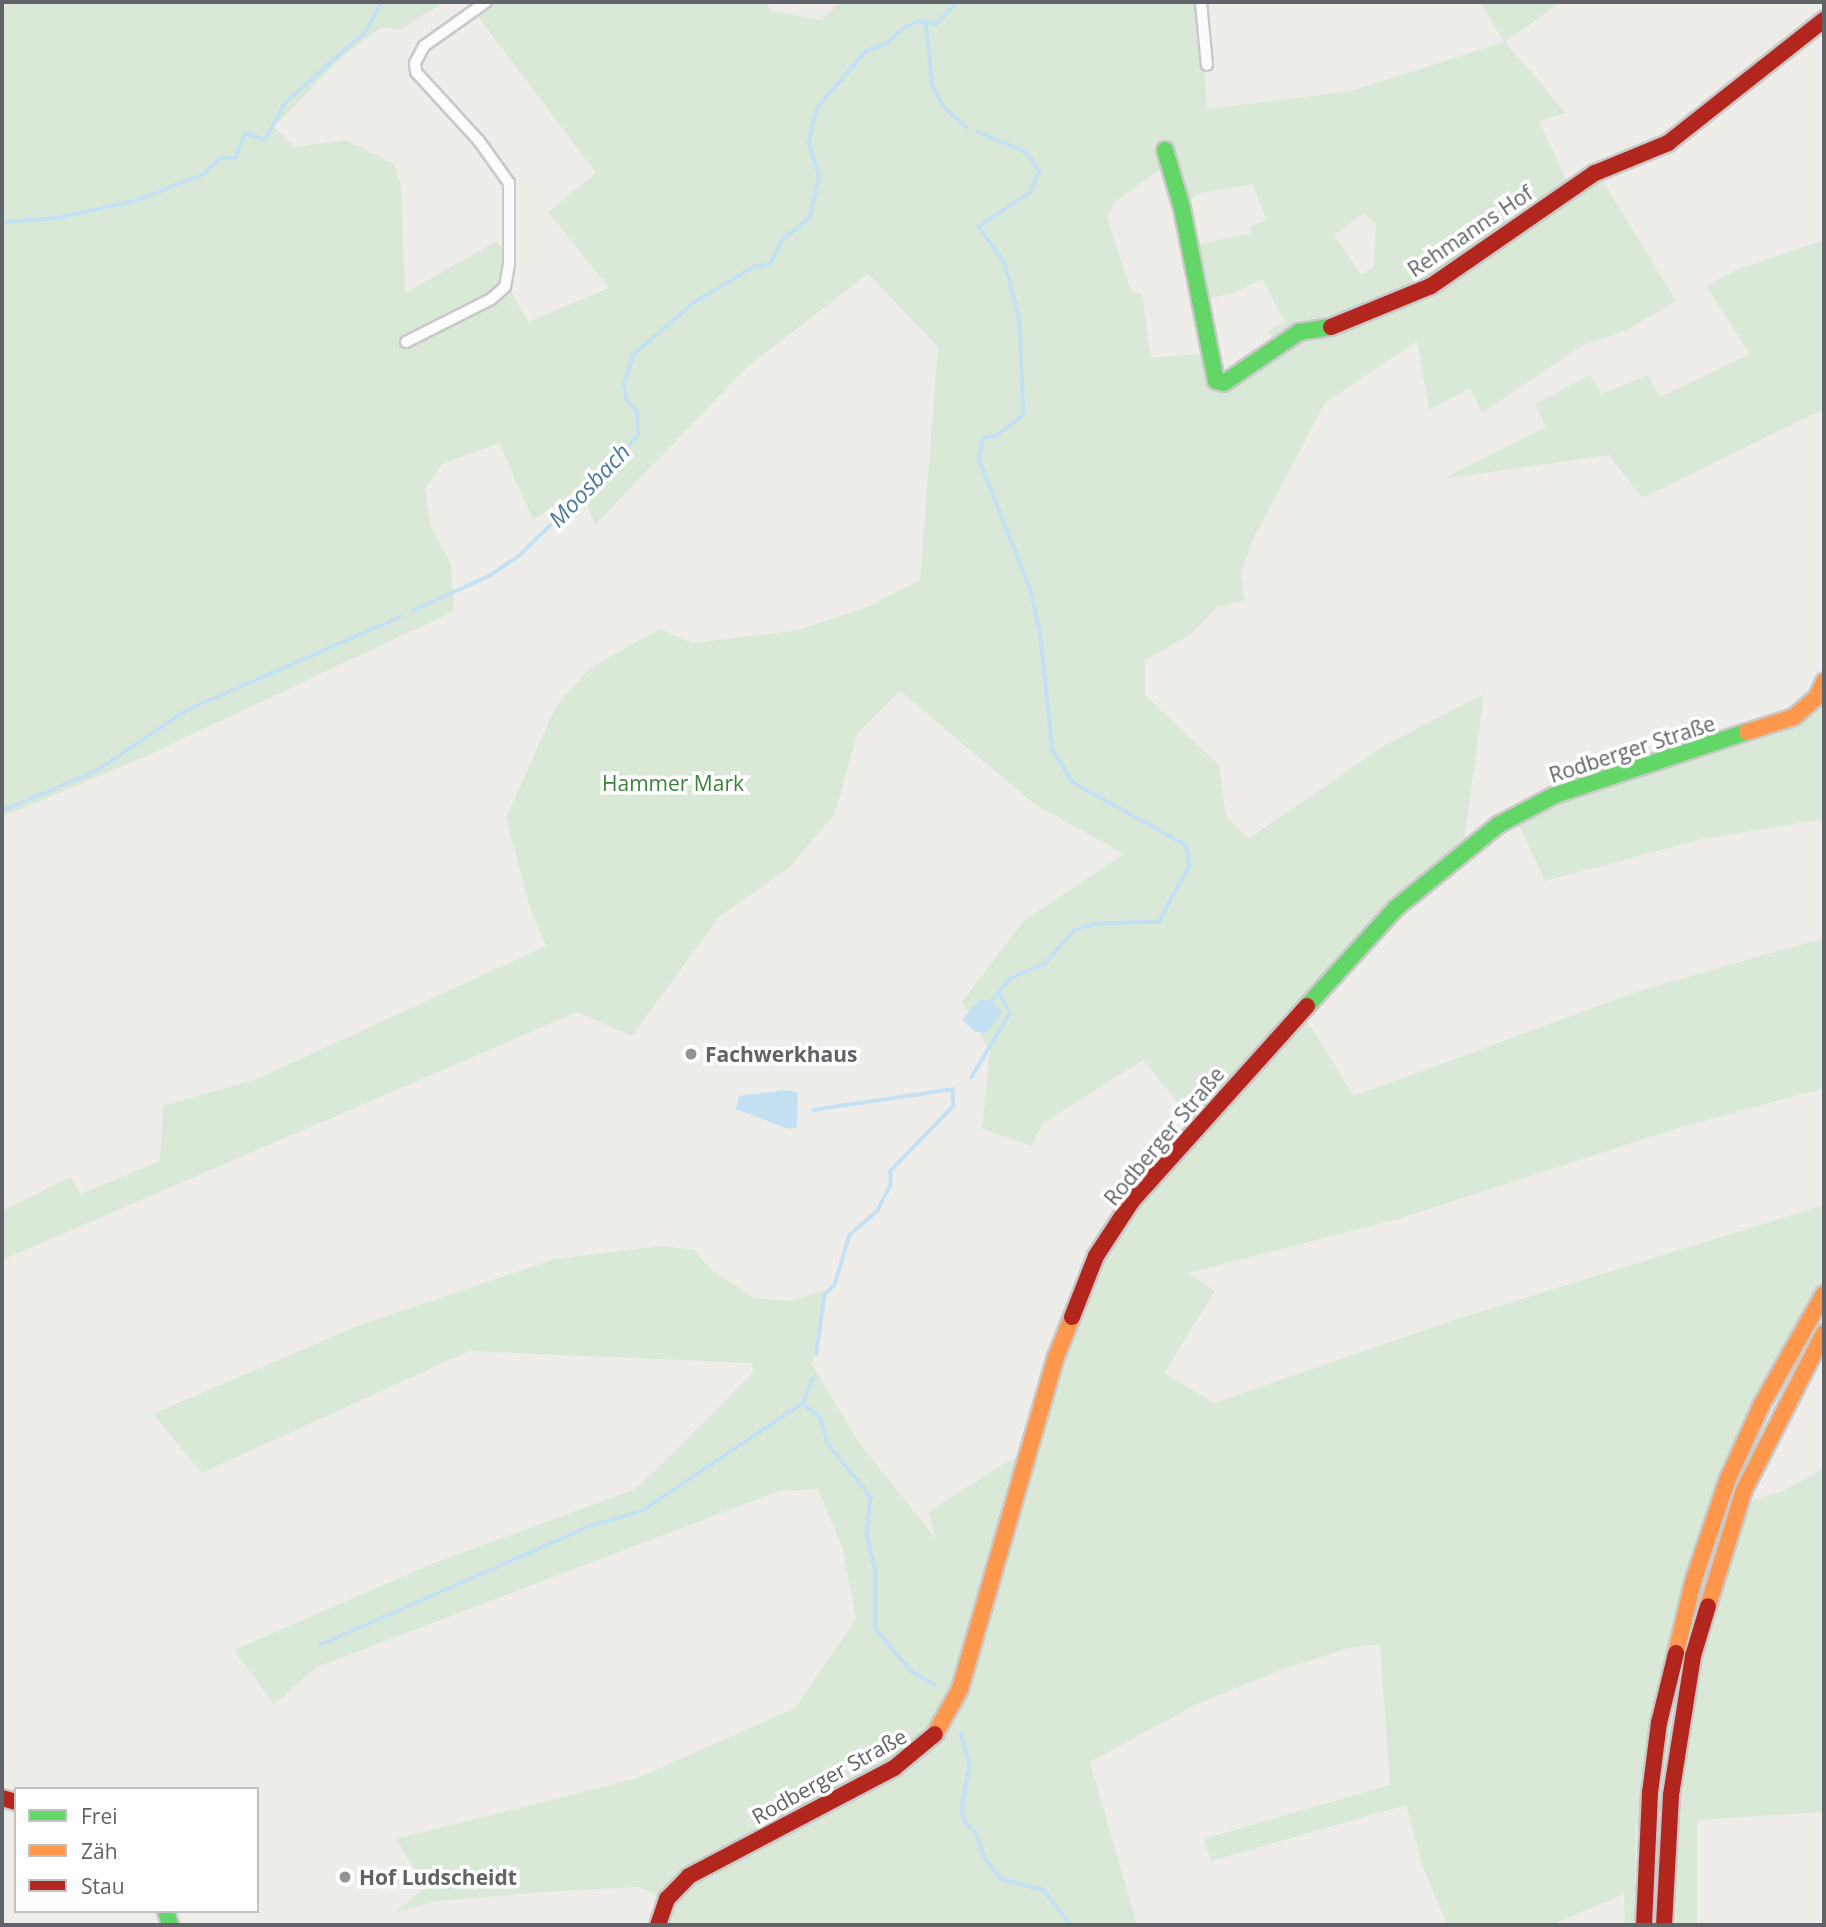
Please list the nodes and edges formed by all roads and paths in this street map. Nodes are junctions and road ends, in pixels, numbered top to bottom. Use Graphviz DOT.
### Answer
graph roads {
  1 [pos="486,2"];
  2 [pos="1201,2"];
  3 [pos="1824,20"];
  4 [pos="1206,65"];
  5 [pos="1165,150"];
  6 [pos="405,342"];
  7 [pos="1824,682"];
  8 [pos="1824,1294"];
  9 [pos="1824,1333"];
  10 [pos="658,1925"];
  11 [pos="1644,1925"];
  12 [pos="1664,1925"];
  1 -- 6 [label="street"];
  2 -- 4 [label="street"];
  3 -- 5 [label="main road, Rehmanns Hof"];
  7 -- 10 [label="main road, Rodberger Straße"];
  8 -- 11 [label="main road"];
  9 -- 12 [label="main road"];
}
